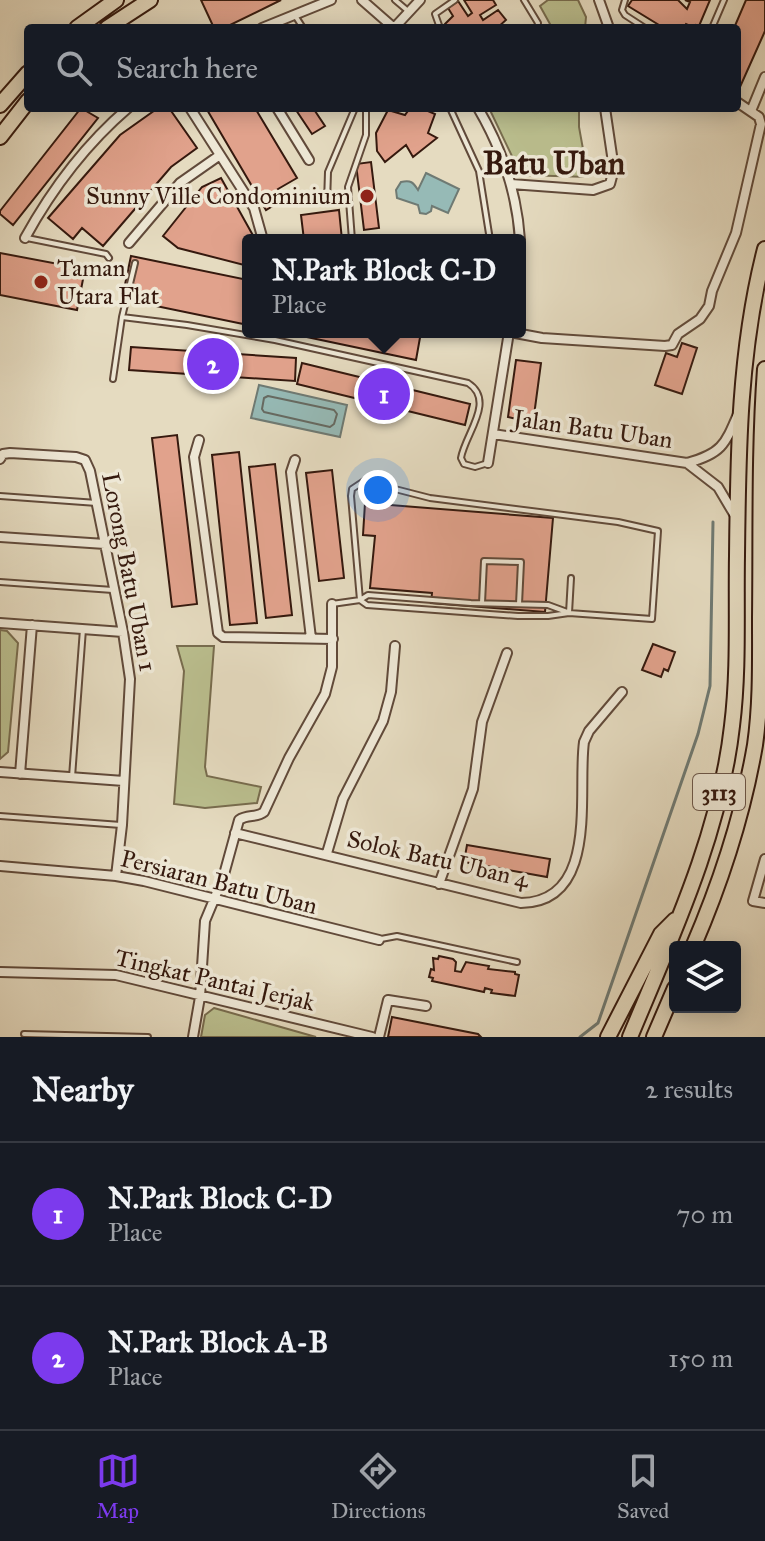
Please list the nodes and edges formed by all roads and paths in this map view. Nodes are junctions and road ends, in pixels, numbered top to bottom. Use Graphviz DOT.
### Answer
graph roads {
  1 [pos="116,0"];
  2 [pos="150,0"];
  3 [pos="331,0"];
  4 [pos="362,0"];
  5 [pos="395,0"];
  6 [pos="420,0"];
  7 [pos="455,0"];
  8 [pos="524,0"];
  9 [pos="599,0"];
  10 [pos="625,0"];
  11 [pos="724,0"];
  12 [pos="408,11"];
  13 [pos="295,15"];
  14 [pos="83,24"];
  15 [pos="113,24"];
  16 [pos="282,24"];
  17 [pos="301,24"];
  18 [pos="389,24"];
  19 [pos="397,24"];
  20 [pos="439,24"];
  21 [pos="538,24"];
  22 [pos="608,24"];
  23 [pos="639,24"];
  24 [pos="714,24"];
  25 [pos="765,77"];
  26 [pos="24,78"];
  27 [pos="0,105"];
  28 [pos="741,105"];
  29 [pos="24,106"];
  30 [pos="751,111"];
  31 [pos="123,112"];
  32 [pos="193,112"];
  33 [pos="279,112"];
  34 [pos="353,112"];
  35 [pos="366,112"];
  36 [pos="452,112"];
  37 [pos="480,112"];
  38 [pos="606,112"];
  39 [pos="0,137"];
  40 [pos="220,155"];
  41 [pos="309,160"];
  42 [pos="511,184"];
  43 [pos="327,203"];
  44 [pos="261,234"];
  45 [pos="352,234"];
  46 [pos="489,234"];
  47 [pos="519,234"];
  48 [pos="25,238"];
  49 [pos="129,243"];
  50 [pos="765,249"];
  51 [pos="109,258"];
  52 [pos="135,263"];
  53 [pos="122,317"];
  54 [pos="242,334"];
  55 [pos="526,335"];
  56 [pos="263,338"];
  57 [pos="508,338"];
  58 [pos="765,369"];
  59 [pos="113,379"];
  60 [pos="739,410"];
  61 [pos="493,434"];
  62 [pos="199,440"];
  63 [pos="0,459"];
  64 [pos="295,460"];
  65 [pos="488,463"];
  66 [pos="687,463"];
  67 [pos="0,496"];
  68 [pos="97,503"];
  69 [pos="737,520"];
  70 [pos="0,537"];
  71 [pos="105,544"];
  72 [pos="571,578"];
  73 [pos="0,582"];
  74 [pos="114,590"];
  75 [pos="360,600"];
  76 [pos="482,603"];
  77 [pos="332,604"];
  78 [pos="519,604"];
  79 [pos="569,613"];
  80 [pos="0,623"];
  81 [pos="32,625"];
  82 [pos="83,629"];
  83 [pos="123,632"];
  84 [pos="311,638"];
  85 [pos="333,639"];
  86 [pos="395,646"];
  87 [pos="507,653"];
  88 [pos="622,692"];
  89 [pos="0,772"];
  90 [pos="20,774"];
  91 [pos="72,777"];
  92 [pos="124,781"];
  93 [pos="0,816"];
  94 [pos="122,825"];
  95 [pos="235,833"];
  96 [pos="327,853"];
  97 [pos="765,859"];
  98 [pos="0,866"];
  99 [pos="116,876"];
  100 [pos="439,884"];
  101 [pos="761,887"];
  102 [pos="214,899"];
  103 [pos="765,903"];
  104 [pos="680,914"];
  105 [pos="379,940"];
  106 [pos="696,941"];
  107 [pos="517,962"];
  108 [pos="0,972"];
  109 [pos="200,997"];
  110 [pos="669,1003"];
  111 [pos="426,1006"];
  112 [pos="24,1034"];
  113 [pos="55,1036"];
  114 [pos="148,1037"];
  115 [pos="193,1037"];
  116 [pos="372,1037"];
  117 [pos="379,1037"];
  118 [pos="608,1037"];
  119 [pos="630,1037"];
  120 [pos="656,1037"];
  1 -- 14 [label="highway"];
  2 -- 15 [label="highway"];
  3 -- 13 [label="street"];
  4 -- 18 [label="street"];
  5 -- 12 [label="lane"];
  6 -- 12 [label="street"];
  7 -- 20 [label="lane"];
  8 -- 21 [label="lane"];
  9 -- 22 [label="street"];
  10 -- 23 [label="lane"];
  11 -- 24 [label="lane"];
  12 -- 19 [label="street"];
  13 -- 16 [label="street"];
  13 -- 17 [label="lane"];
  25 -- 30 [label="street"];
  26 -- 27 [label="highway"];
  28 -- 30 [label="street"];
  29 -- 39 [label="highway"];
  30 -- 55 [label="street"];
  31 -- 48 [label="street"];
  32 -- 40 [label="street"];
  33 -- 41 [label="street"];
  34 -- 43 [label="lane"];
  35 -- 45 [label="lane"];
  36 -- 46 [label="lane"];
  37 -- 42 [label="street"];
  38 -- 42 [label="street"];
  40 -- 44 [label="street"];
  40 -- 49 [label="street"];
  42 -- 47 [label="street"];
  48 -- 51 [label="lane"];
  50 -- 60 [label="highway, 3113"];
  52 -- 53 [label="lane"];
  53 -- 54 [label="lane"];
  53 -- 59 [label="lane"];
  56 -- 65 [label="lane"];
  57 -- 61 [label="street, Jalan Batu Uban"];
  58 -- 106 [label="highway, 3113"];
  60 -- 66 [label="street, Jalan Batu Uban"];
  60 -- 69 [label="highway, 3113"];
  61 -- 65 [label="street, Jalan Batu Uban"];
  61 -- 66 [label="street, Jalan Batu Uban"];
  62 -- 84 [label="street"];
  63 -- 68 [label="street, Lorong Batu Uban 1"];
  64 -- 84 [label="street"];
  66 -- 69 [label="street, Jalan Batu Uban"];
  67 -- 68 [label="lane"];
  68 -- 71 [label="street, Lorong Batu Uban 1"];
  69 -- 104 [label="highway, 3113"];
  70 -- 71 [label="street"];
  71 -- 74 [label="street, Lorong Batu Uban 1"];
  72 -- 79 [label="lane"];
  73 -- 74 [label="lane"];
  74 -- 83 [label="street, Lorong Batu Uban 1"];
  75 -- 76 [label="lane"];
  75 -- 77 [label="lane"];
  75 -- 79 [label="lane"];
  75 -- 79 [label="lane"];
  76 -- 78 [label="lane"];
  76 -- 78 [label="lane"];
  77 -- 85 [label="street"];
  78 -- 79 [label="lane"];
  80 -- 81 [label="street"];
  81 -- 82 [label="street"];
  81 -- 90 [label="street"];
  82 -- 83 [label="street"];
  82 -- 91 [label="lane"];
  83 -- 92 [label="street, Lorong Batu Uban 1"];
  84 -- 85 [label="street"];
  85 -- 95 [label="street"];
  86 -- 96 [label="street"];
  87 -- 100 [label="street"];
  88 -- 100 [label="street, Solok Batu Uban 4"];
  89 -- 90 [label="street"];
  90 -- 91 [label="street"];
  91 -- 92 [label="street"];
  92 -- 94 [label="street, Lorong Batu Uban 1"];
  93 -- 94 [label="lane"];
  94 -- 99 [label="street, Lorong Batu Uban 1"];
  95 -- 96 [label="street, Solok Batu Uban 4"];
  95 -- 102 [label="street"];
  96 -- 100 [label="street, Solok Batu Uban 4"];
  97 -- 101 [label="street"];
  98 -- 99 [label="street, Persiaran Batu Uban"];
  99 -- 102 [label="street, Persiaran Batu Uban"];
  101 -- 103 [label="street"];
  102 -- 105 [label="street, Persiaran Batu Uban"];
  102 -- 109 [label="street"];
  104 -- 118 [label="highway"];
  104 -- 119 [label="highway, 3113"];
  105 -- 107 [label="lane"];
  108 -- 109 [label="street, Tingkat Pantai Jerjak"];
  109 -- 115 [label="street"];
  109 -- 116 [label="street, Tingkat Pantai Jerjak"];
  110 -- 120 [label="highway"];
  111 -- 117 [label="street"];
  112 -- 113 [label="lane"];
  113 -- 114 [label="lane"];
}
